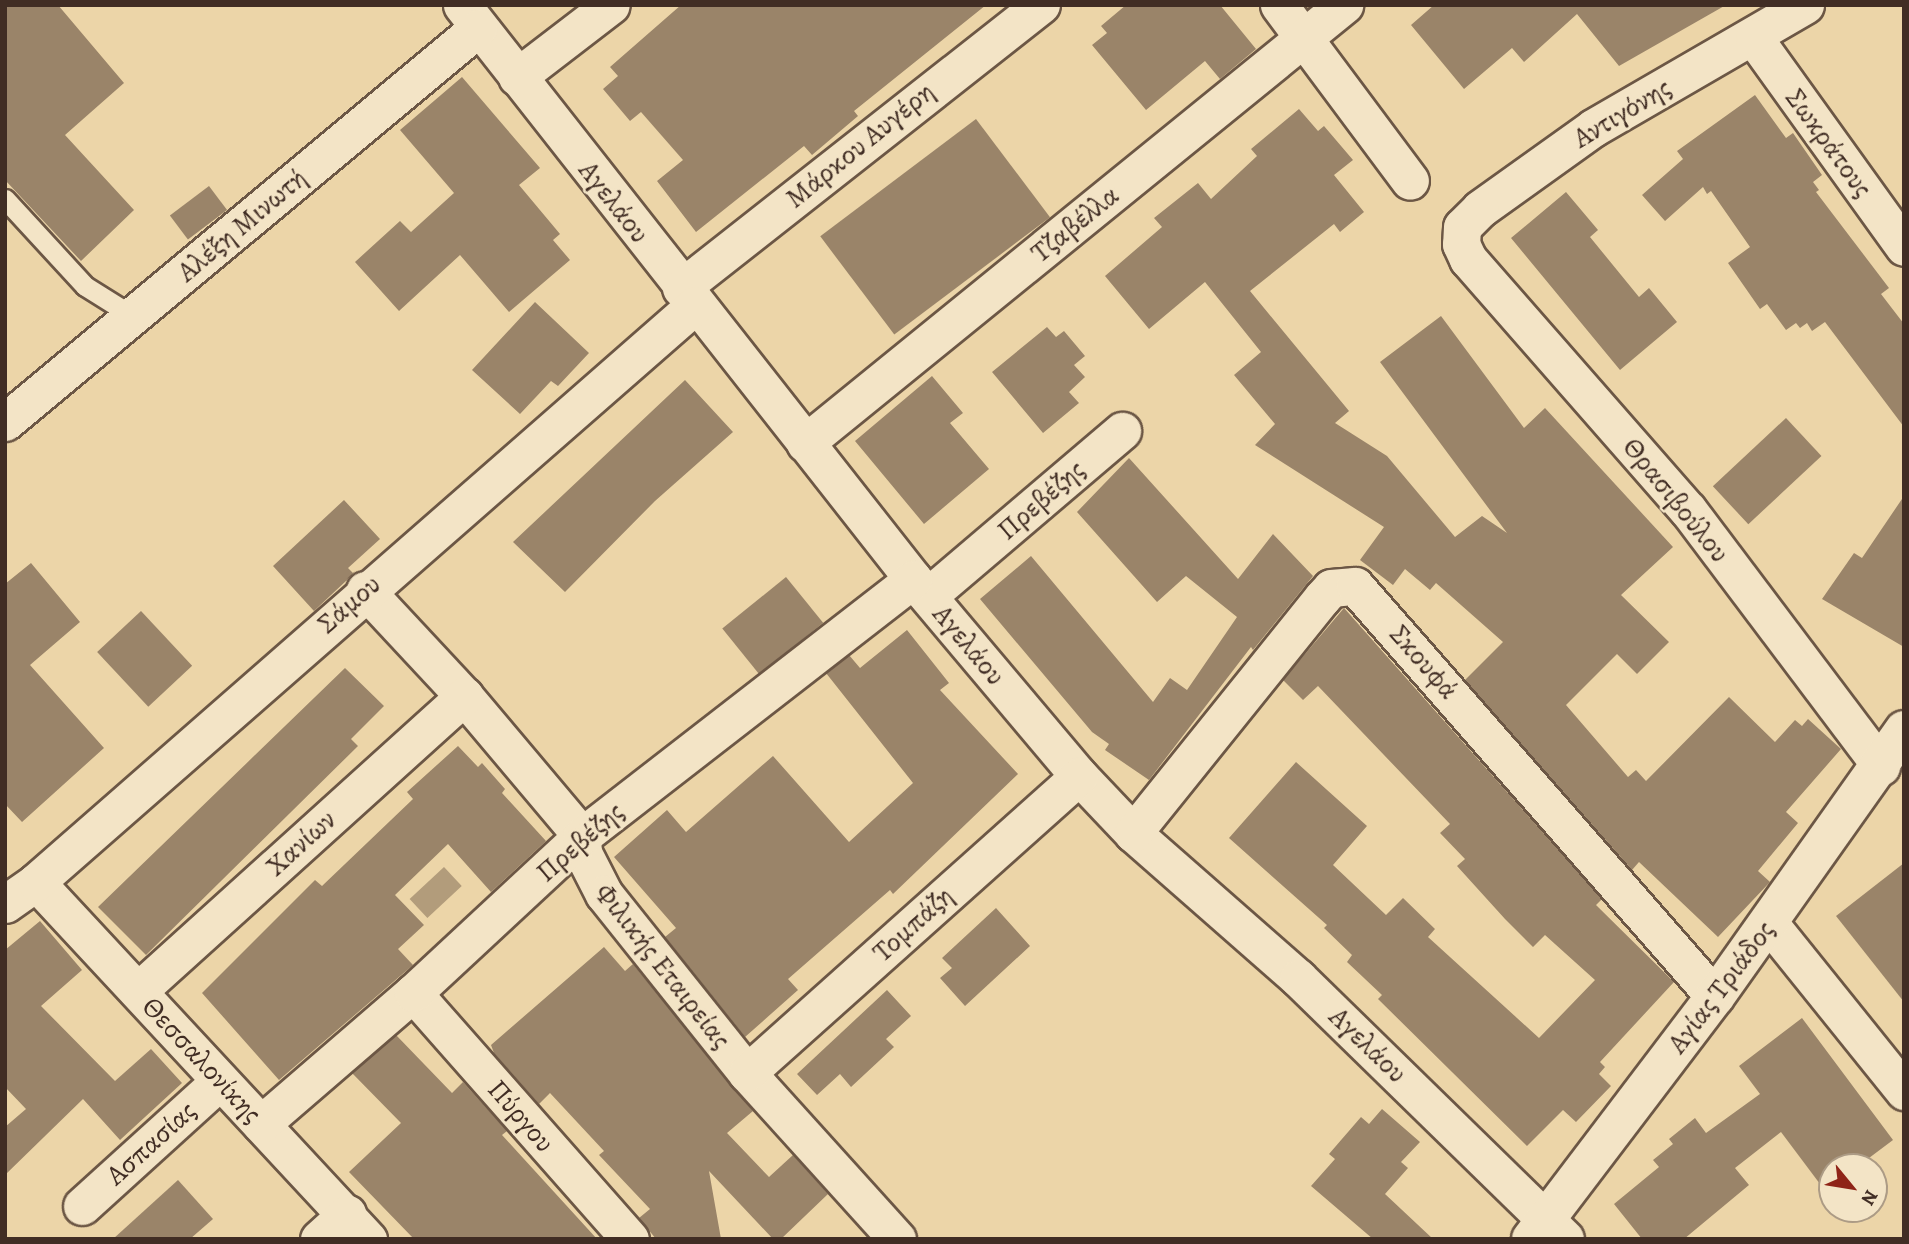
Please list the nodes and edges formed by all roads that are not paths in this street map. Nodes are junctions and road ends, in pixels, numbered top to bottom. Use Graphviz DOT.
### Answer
graph roads {
  1 [pos="611,5"];
  2 [pos="1041,5"];
  3 [pos="1279,5"];
  4 [pos="1344,5"];
  5 [pos="1805,5"];
  6 [pos="470,17"];
  7 [pos="1754,38"];
  8 [pos="1302,39"];
  9 [pos="517,77"];
  10 [pos="1410,181"];
  11 [pos="5,199"];
  12 [pos="1461,244"];
  13 [pos="1904,247"];
  14 [pos="688,296"];
  15 [pos="133,316"];
  16 [pos="5,422"];
  17 [pos="1122,431"];
  18 [pos="805,443"];
  19 [pos="921,588"];
  20 [pos="365,590"];
  21 [pos="464,696"];
  22 [pos="1904,730"];
  23 [pos="1881,766"];
  24 [pos="1079,776"];
  25 [pos="1133,834"];
  26 [pos="582,836"];
  27 [pos="36,882"];
  28 [pos="5,904"];
  29 [pos="1769,923"];
  30 [pos="138,991"];
  31 [pos="413,993"];
  32 [pos="1715,998"];
  33 [pos="747,1073"];
  34 [pos="220,1081"];
  35 [pos="1904,1091"];
  36 [pos="261,1124"];
  37 [pos="82,1206"];
  38 [pos="358,1226"];
  39 [pos="1548,1232"];
  40 [pos="319,1239"];
  41 [pos="630,1239"];
  42 [pos="897,1239"];
  1 -- 9 [label="street"];
  2 -- 14 [label="street, Μάρκου Αυγέρη"];
  3 -- 8 [label="street"];
  4 -- 8 [label="street, Τζαβέλλα"];
  5 -- 7 [label="street, Αντιγόνης"];
  6 -- 9 [label="street, Αγελάου"];
  6 -- 15 [label="street, Αλέξη Μινωτή"];
  7 -- 12 [label="street, Αντιγόνης"];
  7 -- 13 [label="street, Σωκράτους"];
  8 -- 10 [label="street"];
  8 -- 18 [label="street, Τζαβέλλα"];
  9 -- 14 [label="street, Αγελάου"];
  11 -- 15 [label="lane"];
  12 -- 23 [label="street, Θρασιβούλου"];
  14 -- 18 [label="street, Αγελάου"];
  14 -- 20 [label="street, Σάμου"];
  15 -- 16 [label="street, Αλέξη Μινωτή"];
  17 -- 19 [label="street, Πρεβέζης"];
  18 -- 19 [label="street, Αγελάου"];
  19 -- 24 [label="street, Αγελάου"];
  19 -- 26 [label="street, Πρεβέζης"];
  20 -- 21 [label="street, Φιλικής Εταιρείας"];
  20 -- 27 [label="street, Σάμου"];
  21 -- 26 [label="street, Φιλικής Εταιρείας"];
  21 -- 30 [label="street, Χανίων"];
  22 -- 23 [label="street, Αγίας Τριάδος"];
  23 -- 29 [label="street, Αγίας Τριάδος"];
  24 -- 25 [label="street, Αγελάου"];
  24 -- 33 [label="street, Τομπάζη"];
  25 -- 32 [label="street, Σκουφά"];
  25 -- 39 [label="street, Αγελάου"];
  26 -- 31 [label="street, Πρεβέζης"];
  26 -- 33 [label="street, Φιλικής Εταιρείας"];
  27 -- 28 [label="street, Σάμου"];
  27 -- 30 [label="street, Θεσσαλονίκης"];
  29 -- 32 [label="street, Αγίας Τριάδος"];
  29 -- 35 [label="street"];
  30 -- 34 [label="street, Θεσσαλονίκης"];
  31 -- 36 [label="street, Πρεβέζης"];
  31 -- 41 [label="street, Πύργου"];
  32 -- 39 [label="street, Αγίας Τριάδος"];
  33 -- 42 [label="street, Φιλικής Εταιρείας"];
  34 -- 36 [label="street, Θεσσαλονίκης"];
  34 -- 37 [label="street, Ασπασίας"];
  36 -- 38 [label="street, Θεσσαλονίκης"];
  38 -- 40 [label="street"];
}
